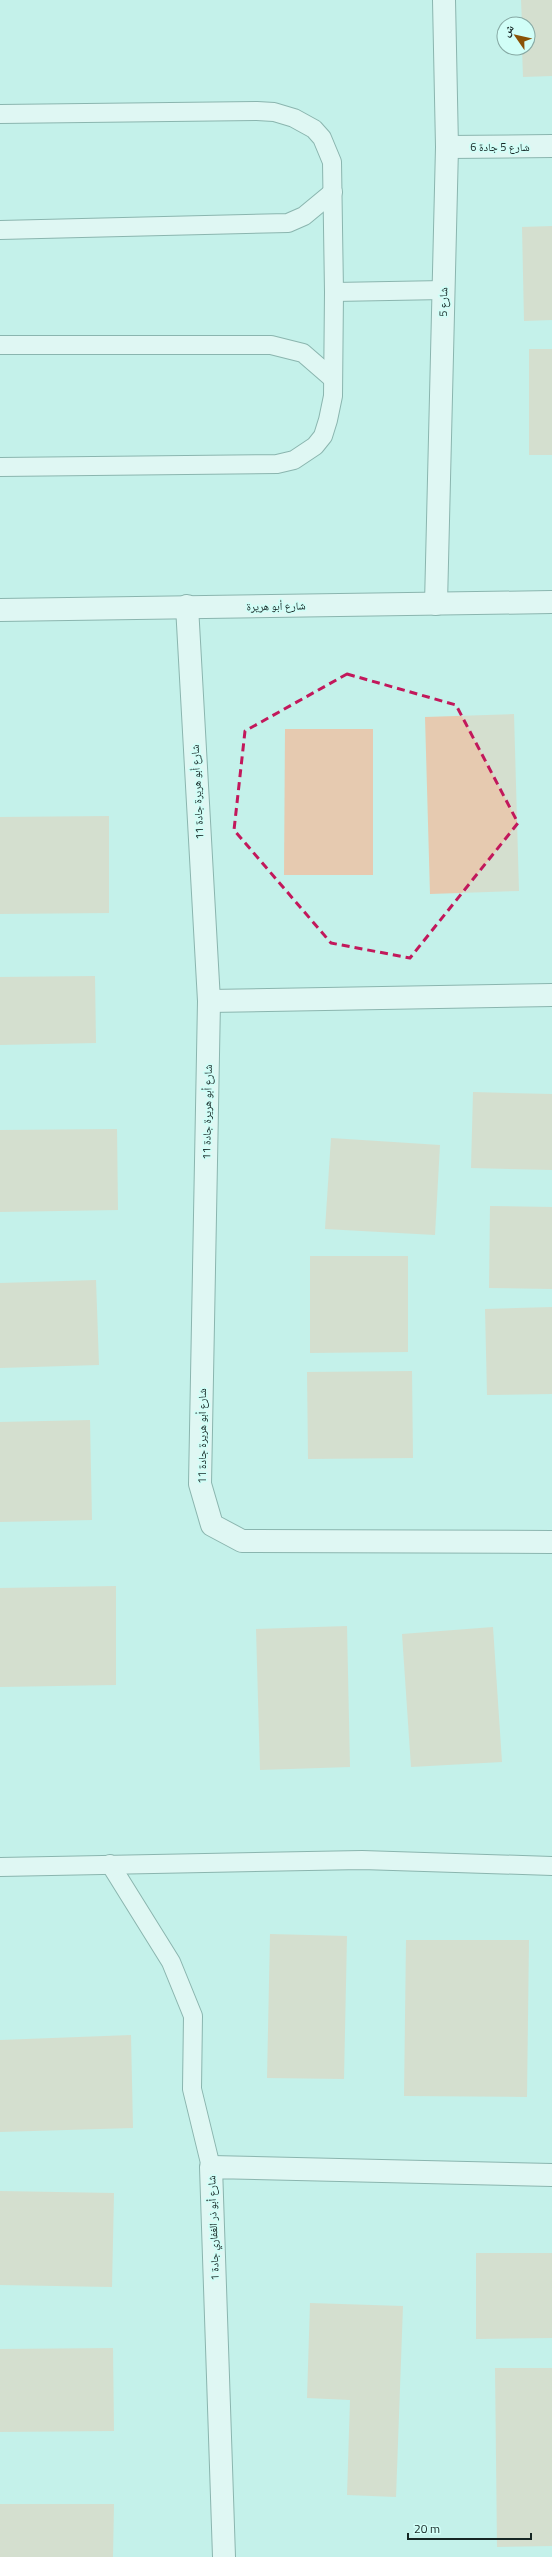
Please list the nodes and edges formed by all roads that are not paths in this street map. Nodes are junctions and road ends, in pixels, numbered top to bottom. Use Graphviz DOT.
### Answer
graph roads {
  1 [pos="444,0"];
  2 [pos="0,114"];
  3 [pos="552,146"];
  4 [pos="447,147"];
  5 [pos="333,192"];
  6 [pos="0,230"];
  7 [pos="444,290"];
  8 [pos="334,292"];
  9 [pos="0,345"];
  10 [pos="333,379"];
  11 [pos="0,467"];
  12 [pos="552,602"];
  13 [pos="436,604"];
  14 [pos="187,606"];
  15 [pos="0,610"];
  16 [pos="552,996"];
  17 [pos="209,1001"];
  18 [pos="552,1542"];
  19 [pos="110,1864"];
  20 [pos="552,1866"];
  21 [pos="0,1867"];
  22 [pos="211,2168"];
  23 [pos="552,2175"];
  24 [pos="224,2557"];
  1 -- 4 [label="street, شارع 5"];
  2 -- 5 [label="lane"];
  3 -- 4 [label="street, شارع 5 جادة 6"];
  4 -- 7 [label="street, شارع 5"];
  5 -- 6 [label="lane"];
  5 -- 8 [label="lane"];
  7 -- 8 [label="lane"];
  7 -- 13 [label="street, شارع 5"];
  8 -- 10 [label="lane"];
  9 -- 10 [label="lane"];
  10 -- 11 [label="lane"];
  12 -- 13 [label="street, شارع أبو هريرة"];
  13 -- 14 [label="street, شارع أبو هريرة"];
  14 -- 15 [label="street, شارع أبو هريرة"];
  14 -- 17 [label="street, شارع أبو هريرة جادة 11"];
  16 -- 17 [label="street"];
  17 -- 18 [label="street, شارع أبو هريرة جادة 11"];
  19 -- 20 [label="lane"];
  19 -- 21 [label="lane"];
  19 -- 22 [label="lane"];
  22 -- 23 [label="street, شارع أبو ذر الغفاري جادة 1"];
  22 -- 24 [label="street, شارع أبو ذر الغفاري جادة 1"];
}
